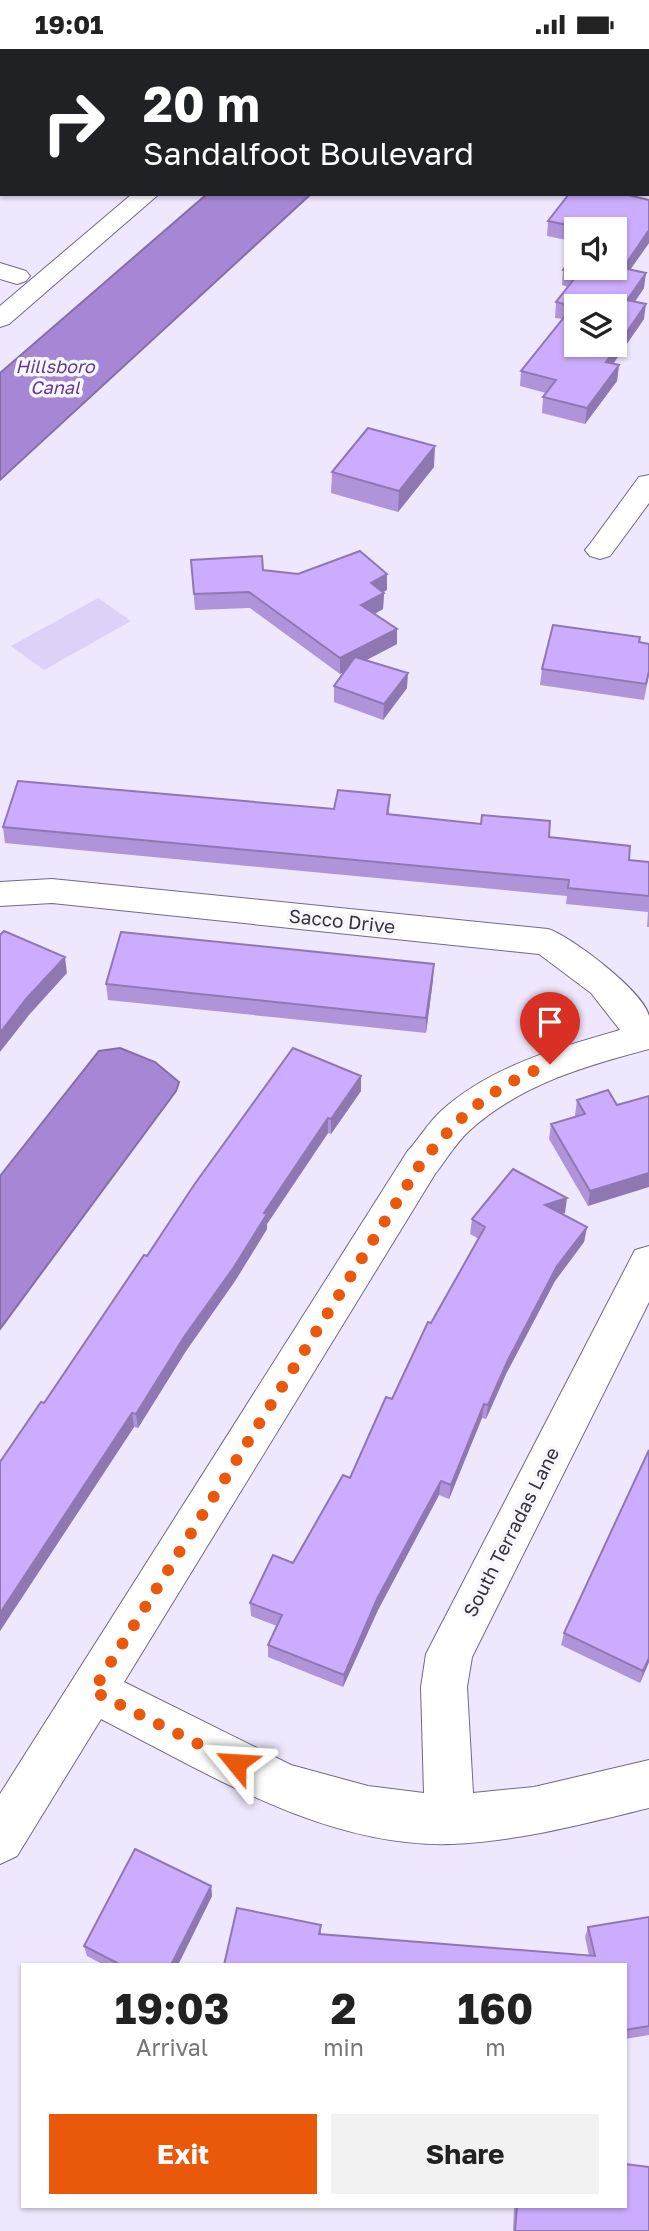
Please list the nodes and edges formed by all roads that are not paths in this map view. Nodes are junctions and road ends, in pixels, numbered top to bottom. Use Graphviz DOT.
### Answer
graph roads {
  1 [pos="112,196"];
  2 [pos="145,196"];
  3 [pos="6,279"];
  4 [pos="0,319"];
  5 [pos="649,483"];
  6 [pos="600,550"];
  7 [pos="0,894"];
  8 [pos="648,1035"];
  9 [pos="649,1262"];
  10 [pos="93,1691"];
  11 [pos="649,1784"];
  12 [pos="450,1820"];
  13 [pos="0,1839"];
  1 -- 3 [label="street"];
  2 -- 4 [label="street"];
  5 -- 6 [label="street"];
  7 -- 8 [label="street, Sacco Drive"];
  8 -- 10 [label="street"];
  9 -- 12 [label="street, South Terradas Lane"];
  10 -- 12 [label="street"];
  10 -- 13 [label="street"];
  11 -- 12 [label="street"];
}
